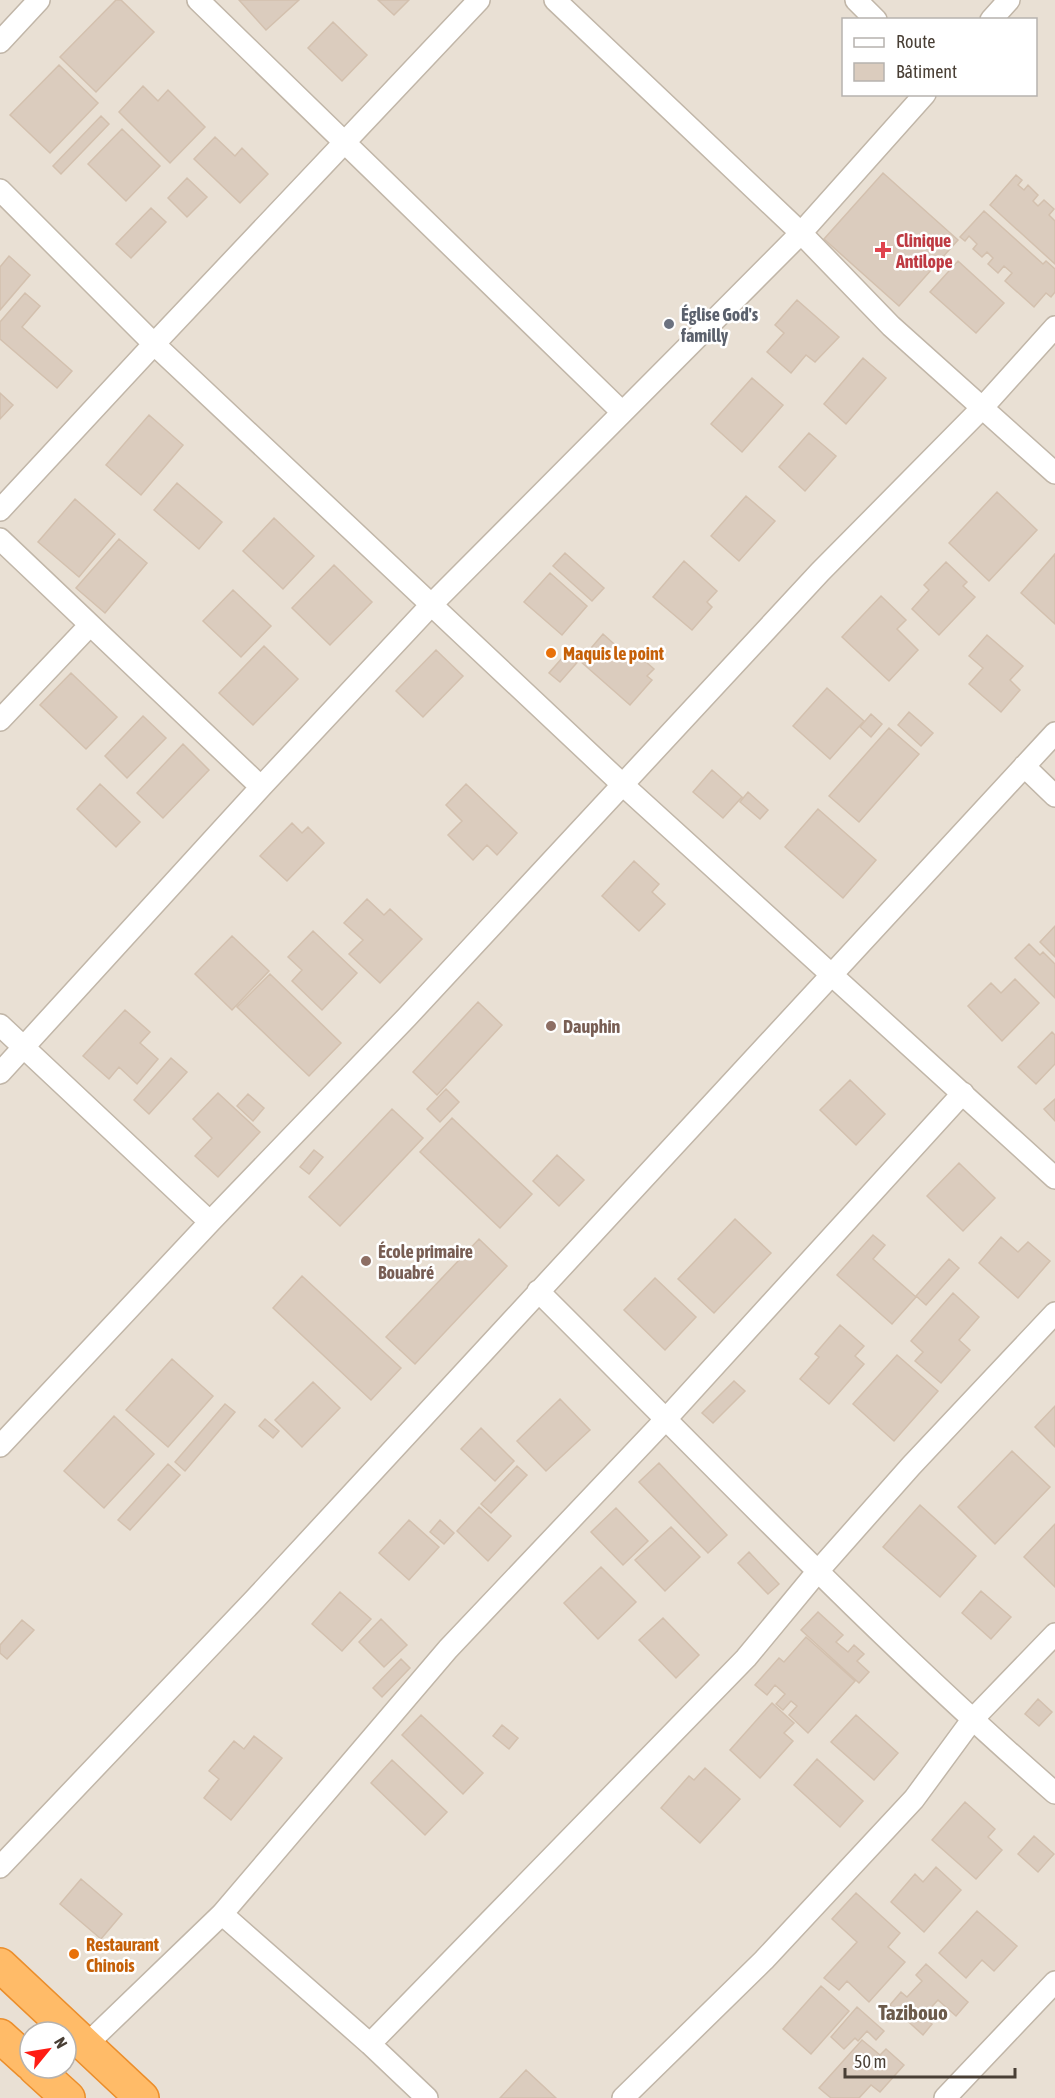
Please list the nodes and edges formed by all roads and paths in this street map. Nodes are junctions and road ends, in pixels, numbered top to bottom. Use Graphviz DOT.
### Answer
graph roads {
  1 [pos="39,0"];
  2 [pos="198,0"];
  3 [pos="479,0"];
  4 [pos="555,0"];
  5 [pos="856,0"];
  6 [pos="1009,0"];
  7 [pos="874,18"];
  8 [pos="994,18"];
  9 [pos="0,42"];
  10 [pos="923,96"];
  11 [pos="344,141"];
  12 [pos="0,190"];
  13 [pos="801,233"];
  14 [pos="1055,327"];
  15 [pos="154,344"];
  16 [pos="983,407"];
  17 [pos="622,412"];
  18 [pos="1055,473"];
  19 [pos="0,510"];
  20 [pos="0,539"];
  21 [pos="432,604"];
  22 [pos="90,625"];
  23 [pos="0,720"];
  24 [pos="1055,733"];
  25 [pos="1024,766"];
  26 [pos="623,785"];
  27 [pos="261,787"];
  28 [pos="1055,796"];
  29 [pos="831,974"];
  30 [pos="0,1025"];
  31 [pos="24,1047"];
  32 [pos="0,1073"];
  33 [pos="963,1093"];
  34 [pos="1055,1178"];
  35 [pos="210,1222"];
  36 [pos="538,1291"];
  37 [pos="1055,1313"];
  38 [pos="666,1419"];
  39 [pos="0,1446"];
  40 [pos="818,1571"];
  41 [pos="1055,1634"];
  42 [pos="972,1720"];
  43 [pos="1055,1793"];
  44 [pos="0,1867"];
  45 [pos="222,1914"];
  46 [pos="0,1965"];
  47 [pos="1055,1982"];
  48 [pos="0,2036"];
  49 [pos="370,2044"];
  50 [pos="86,2045"];
  51 [pos="18,2052"];
  52 [pos="48,2080"];
  53 [pos="68,2098"];
  54 [pos="142,2098"];
  55 [pos="427,2098"];
  56 [pos="623,2098"];
  57 [pos="945,2098"];
  1 -- 9 [label="street"];
  2 -- 11 [label="street"];
  3 -- 11 [label="street"];
  4 -- 13 [label="street"];
  5 -- 7 [label="street"];
  6 -- 8 [label="street"];
  10 -- 13 [label="street"];
  11 -- 15 [label="street"];
  11 -- 17 [label="street"];
  12 -- 15 [label="street"];
  13 -- 16 [label="street"];
  13 -- 17 [label="street"];
  14 -- 16 [label="street"];
  15 -- 19 [label="street"];
  15 -- 21 [label="street"];
  16 -- 18 [label="street"];
  16 -- 26 [label="street"];
  17 -- 21 [label="street"];
  20 -- 22 [label="street"];
  21 -- 26 [label="street"];
  21 -- 27 [label="street"];
  22 -- 23 [label="street"];
  22 -- 27 [label="street"];
  24 -- 25 [label="street"];
  25 -- 28 [label="street"];
  25 -- 29 [label="street"];
  26 -- 29 [label="street"];
  26 -- 35 [label="street"];
  27 -- 31 [label="street"];
  29 -- 33 [label="street"];
  29 -- 36 [label="street"];
  30 -- 31 [label="street"];
  31 -- 32 [label="street"];
  31 -- 35 [label="street"];
  33 -- 34 [label="street"];
  33 -- 38 [label="street"];
  35 -- 39 [label="street"];
  36 -- 38 [label="street"];
  36 -- 44 [label="street"];
  37 -- 40 [label="street"];
  38 -- 40 [label="street"];
  38 -- 45 [label="street"];
  40 -- 42 [label="street"];
  40 -- 49 [label="street"];
  41 -- 42 [label="street"];
  42 -- 43 [label="street"];
  42 -- 56 [label="street"];
  45 -- 49 [label="street"];
  45 -- 50 [label="street"];
  46 -- 50 [label="highway"];
  47 -- 57 [label="street"];
  48 -- 51 [label="highway"];
  49 -- 55 [label="street"];
  50 -- 54 [label="highway"];
  52 -- 53 [label="highway"];
}
